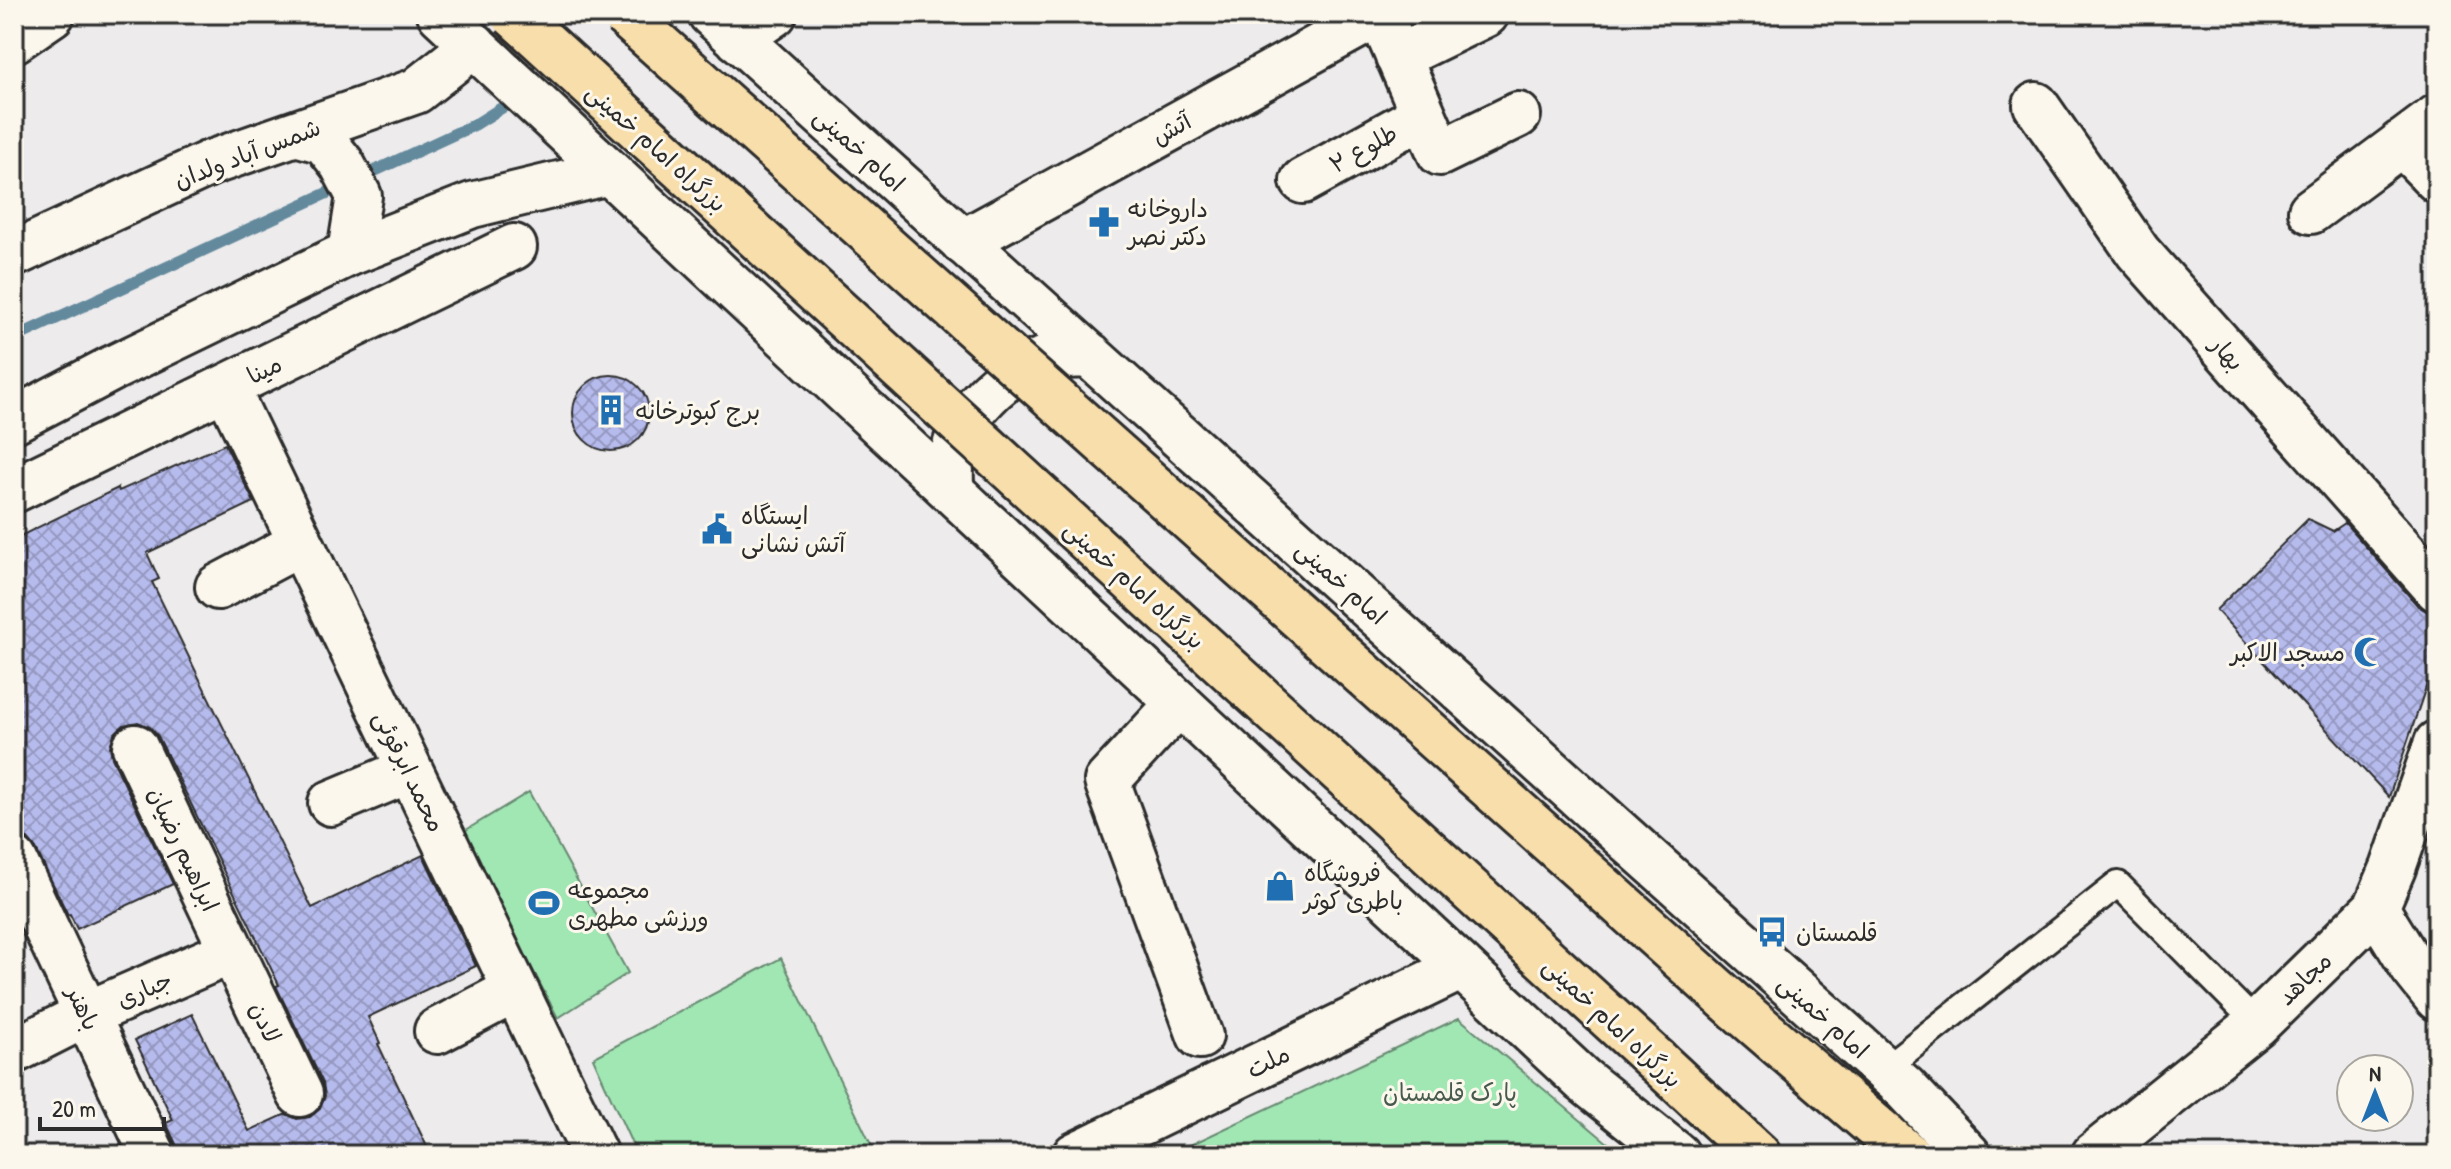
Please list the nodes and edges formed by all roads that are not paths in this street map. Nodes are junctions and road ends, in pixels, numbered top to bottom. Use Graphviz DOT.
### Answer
graph roads {
  1 [pos="52,14"];
  2 [pos="440,14"];
  3 [pos="513,14"];
  4 [pos="624,14"];
  5 [pos="774,14"];
  6 [pos="1379,14"];
  7 [pos="1486,14"];
  8 [pos="724,26"];
  9 [pos="14,40"];
  10 [pos="474,45"];
  11 [pos="1398,57"];
  12 [pos="2036,105"];
  13 [pos="1518,115"];
  14 [pos="2437,117"];
  15 [pos="296,133"];
  16 [pos="1432,134"];
  17 [pos="2401,143"];
  18 [pos="609,172"];
  19 [pos="2437,180"];
  20 [pos="1303,181"];
  21 [pos="2311,211"];
  22 [pos="963,242"];
  23 [pos="514,247"];
  24 [pos="350,253"];
  25 [pos="14,254"];
  26 [pos="1012,286"];
  27 [pos="1090,355"];
  28 [pos="226,387"];
  29 [pos="14,420"];
  30 [pos="885,429"];
  31 [pos="14,490"];
  32 [pos="951,490"];
  33 [pos="301,543"];
  34 [pos="218,587"];
  35 [pos="2437,589"];
  36 [pos="1179,703"];
  37 [pos="2437,743"];
  38 [pos="135,747"];
  39 [pos="410,770"];
  40 [pos="331,803"];
  41 [pos="14,860"];
  42 [pos="2376,908"];
  43 [pos="232,951"];
  44 [pos="1462,967"];
  45 [pos="515,990"];
  46 [pos="2437,998"];
  47 [pos="87,1014"];
  48 [pos="2257,1024"];
  49 [pos="437,1031"];
  50 [pos="1200,1036"];
  51 [pos="14,1051"];
  52 [pos="1884,1069"];
  53 [pos="300,1094"];
  54 [pos="153,1155"];
  55 [pos="595,1155"];
  56 [pos="1075,1155"];
  57 [pos="1677,1155"];
  58 [pos="1758,1155"];
  59 [pos="1908,1155"];
  60 [pos="1968,1155"];
  61 [pos="2094,1155"];
  1 -- 9 [label="street"];
  2 -- 10 [label="street"];
  3 -- 58 [label="highway, بزرگراه امام خمینی, bridge"];
  4 -- 59 [label="highway, bridge"];
  5 -- 8 [label="street"];
  6 -- 11 [label="street"];
  6 -- 22 [label="street, آتش"];
  7 -- 11 [label="street"];
  8 -- 22 [label="street, امام خمینی"];
  10 -- 15 [label="street, شمس آباد ولدان"];
  10 -- 18 [label="street"];
  11 -- 16 [label="street"];
  12 -- 35 [label="street, بهار"];
  13 -- 16 [label="street, طلوع ۲"];
  14 -- 17 [label="street"];
  15 -- 24 [label="street"];
  15 -- 25 [label="street, شمس آباد ولدان"];
  16 -- 20 [label="street, طلوع ۲"];
  17 -- 19 [label="street"];
  17 -- 21 [label="street"];
  18 -- 24 [label="street"];
  18 -- 30 [label="street"];
  22 -- 26 [label="street, امام خمینی"];
  23 -- 28 [label="street, مینا"];
  24 -- 29 [label="street"];
  26 -- 27 [label="street, امام خمینی"];
  26 -- 30 [label="street"];
  27 -- 32 [label="street"];
  27 -- 52 [label="street, امام خمینی"];
  28 -- 31 [label="street, مینا"];
  28 -- 33 [label="street, محمد ابرقوئی"];
  30 -- 32 [label="street"];
  32 -- 36 [label="street"];
  33 -- 34 [label="street"];
  33 -- 39 [label="street, محمد ابرقوئی"];
  36 -- 44 [label="street"];
  36 -- 50 [label="street"];
  37 -- 42 [label="street, مجاهد"];
  38 -- 43 [label="street, ابراهیم رضیان"];
  39 -- 40 [label="street"];
  39 -- 45 [label="street, محمد ابرقوئی"];
  41 -- 47 [label="street, باهنر"];
  42 -- 46 [label="street"];
  42 -- 48 [label="street, مجاهد"];
  43 -- 47 [label="street, جباری"];
  43 -- 53 [label="street, لادن"];
  44 -- 56 [label="street, ملت"];
  44 -- 57 [label="street"];
  45 -- 49 [label="street"];
  45 -- 55 [label="street, محمد ابرقوئی"];
  47 -- 51 [label="street, جباری"];
  47 -- 54 [label="street, باهنر"];
  48 -- 52 [label="lane"];
  48 -- 61 [label="street, مجاهد"];
  52 -- 60 [label="street, امام خمینی"];
}
